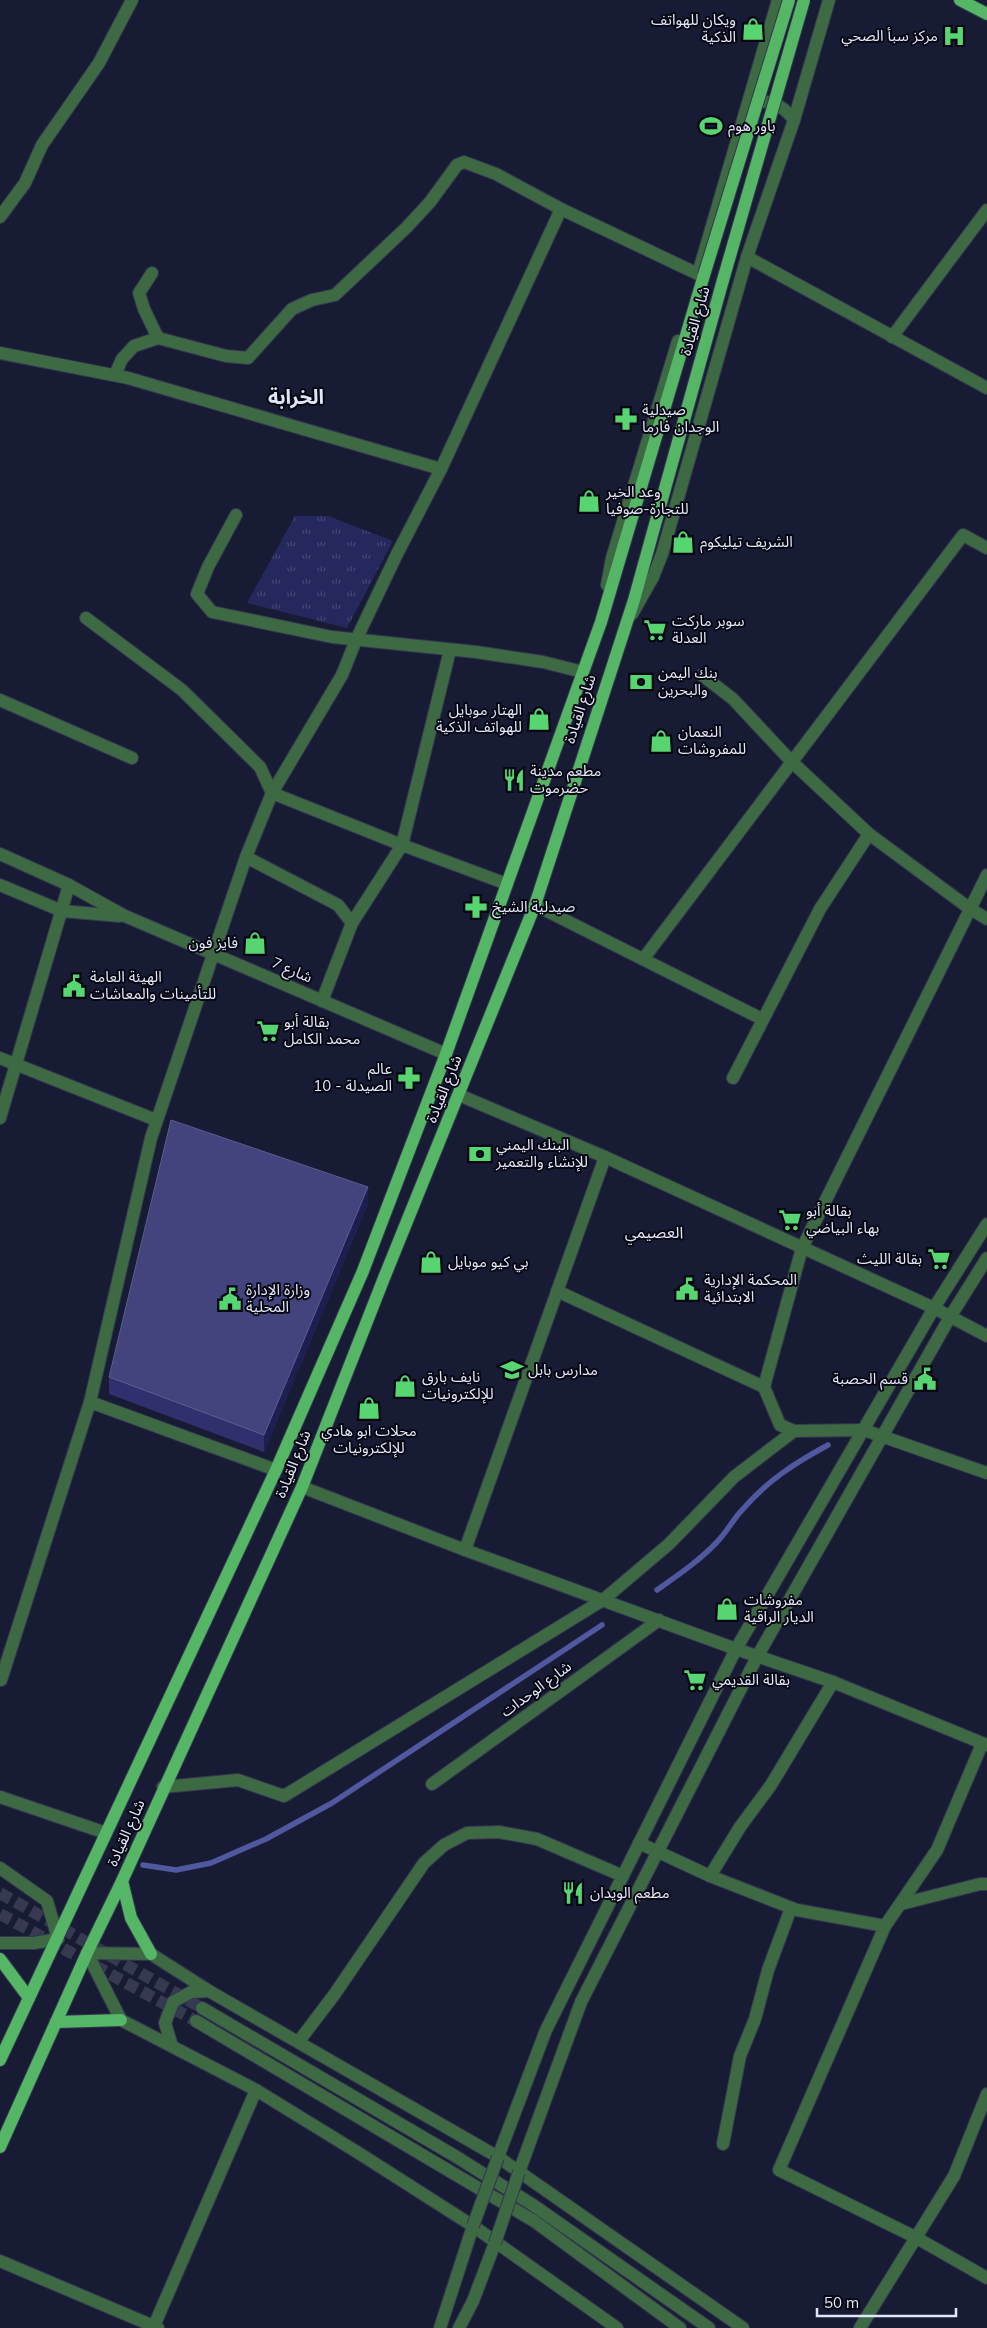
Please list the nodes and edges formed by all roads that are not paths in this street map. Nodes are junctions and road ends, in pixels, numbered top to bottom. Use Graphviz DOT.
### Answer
graph roads {
  1 [pos="132,0"];
  2 [pos="778,0"];
  3 [pos="789,0"];
  4 [pos="804,0"];
  5 [pos="829,0"];
  6 [pos="960,0"];
  7 [pos="987,14"];
  8 [pos="747,105"];
  9 [pos="794,120"];
  10 [pos="562,209"];
  11 [pos="987,210"];
  12 [pos="0,217"];
  13 [pos="747,257"];
  14 [pos="152,273"];
  15 [pos="701,274"];
  16 [pos="892,337"];
  17 [pos="158,338"];
  18 [pos="0,353"];
  19 [pos="115,375"];
  20 [pos="987,388"];
  21 [pos="441,469"];
  22 [pos="236,515"];
  23 [pos="987,548"];
  24 [pos="86,618"];
  25 [pos="624,627"];
  26 [pos="356,640"];
  27 [pos="450,650"];
  28 [pos="583,672"];
  29 [pos="702,675"];
  30 [pos="0,700"];
  31 [pos="132,758"];
  32 [pos="791,761"];
  33 [pos="272,793"];
  34 [pos="869,834"];
  35 [pos="402,845"];
  36 [pos="0,854"];
  37 [pos="246,857"];
  38 [pos="987,875"];
  39 [pos="507,884"];
  40 [pos="69,885"];
  41 [pos="0,886"];
  42 [pos="535,905"];
  43 [pos="969,908"];
  44 [pos="62,911"];
  45 [pos="124,916"];
  46 [pos="987,919"];
  47 [pos="352,924"];
  48 [pos="212,954"];
  49 [pos="644,958"];
  50 [pos="322,1001"];
  51 [pos="762,1019"];
  52 [pos="446,1054"];
  53 [pos="0,1058"];
  54 [pos="15,1064"];
  55 [pos="733,1078"];
  56 [pos="459,1094"];
  57 [pos="0,1118"];
  58 [pos="156,1120"];
  59 [pos="605,1157"];
  60 [pos="987,1224"];
  61 [pos="802,1248"];
  62 [pos="987,1258"];
  63 [pos="557,1291"];
  64 [pos="934,1308"];
  65 [pos="950,1317"];
  66 [pos="987,1336"];
  67 [pos="764,1387"];
  68 [pos="90,1402"];
  69 [pos="864,1430"];
  70 [pos="794,1431"];
  71 [pos="884,1437"];
  72 [pos="276,1470"];
  73 [pos="987,1473"];
  74 [pos="302,1487"];
  75 [pos="465,1550"];
  76 [pos="603,1600"];
  77 [pos="659,1620"];
  78 [pos="736,1649"];
  79 [pos="757,1657"];
  80 [pos="1,1680"];
  81 [pos="833,1682"];
  82 [pos="984,1744"];
  83 [pos="432,1784"];
  84 [pos="163,1787"];
  85 [pos="0,1796"];
  86 [pos="106,1833"];
  87 [pos="639,1843"];
  88 [pos="658,1852"];
  89 [pos="0,1868"];
  90 [pos="623,1876"];
  91 [pos="710,1876"];
  92 [pos="122,1881"];
  93 [pos="987,1884"];
  94 [pos="901,1904"];
  95 [pos="791,1908"];
  96 [pos="885,1926"];
  97 [pos="58,1939"];
  98 [pos="0,1943"];
  99 [pos="87,1953"];
  100 [pos="151,1954"];
  101 [pos="0,1959"];
  102 [pos="208,1991"];
  103 [pos="29,1998"];
  104 [pos="202,2008"];
  105 [pos="121,2020"];
  106 [pos="196,2021"];
  107 [pos="56,2022"];
  108 [pos="299,2041"];
  109 [pos="172,2046"];
  110 [pos="0,2060"];
  111 [pos="256,2090"];
  112 [pos="987,2094"];
  113 [pos="723,2144"];
  114 [pos="0,2147"];
  115 [pos="498,2157"];
  116 [pos="519,2172"];
  117 [pos="473,2226"];
  118 [pos="915,2237"];
  119 [pos="495,2242"];
  120 [pos="0,2261"];
  121 [pos="987,2278"];
  122 [pos="156,2327"];
  123 [pos="440,2328"];
  124 [pos="460,2328"];
  125 [pos="617,2328"];
  126 [pos="680,2328"];
  127 [pos="709,2328"];
  128 [pos="743,2328"];
  129 [pos="860,2328"];
  1 -- 12 [label="street"];
  2 -- 8 [label="street"];
  3 -- 15 [label="main road, شارع القيادة, bridge"];
  4 -- 25 [label="main road, شارع القيادة, bridge"];
  5 -- 9 [label="street"];
  6 -- 7 [label="main road"];
  8 -- 9 [label="street"];
  8 -- 15 [label="street"];
  9 -- 13 [label="street"];
  10 -- 15 [label="street"];
  10 -- 17 [label="street"];
  10 -- 21 [label="street"];
  11 -- 16 [label="street"];
  13 -- 16 [label="street"];
  13 -- 25 [label="street"];
  14 -- 17 [label="street"];
  15 -- 28 [label="main road, شارع القيادة"];
  16 -- 20 [label="street"];
  17 -- 19 [label="street"];
  18 -- 19 [label="street"];
  19 -- 21 [label="street"];
  21 -- 26 [label="street"];
  22 -- 26 [label="street"];
  23 -- 32 [label="street"];
  24 -- 33 [label="street"];
  25 -- 42 [label="main road, شارع القيادة"];
  26 -- 27 [label="street"];
  26 -- 33 [label="street"];
  27 -- 28 [label="street"];
  27 -- 35 [label="street"];
  28 -- 39 [label="main road, شارع القيادة"];
  29 -- 32 [label="street"];
  30 -- 31 [label="street"];
  32 -- 34 [label="street"];
  32 -- 49 [label="street"];
  33 -- 35 [label="street"];
  33 -- 37 [label="street"];
  34 -- 43 [label="street"];
  34 -- 51 [label="street"];
  35 -- 39 [label="street"];
  35 -- 47 [label="street"];
  36 -- 40 [label="street, شارع 7"];
  37 -- 47 [label="street"];
  37 -- 48 [label="street"];
  38 -- 43 [label="street"];
  39 -- 52 [label="main road, شارع القيادة"];
  40 -- 44 [label="street"];
  40 -- 45 [label="street, شارع 7"];
  41 -- 44 [label="street, شارع 7"];
  42 -- 49 [label="street"];
  42 -- 56 [label="main road, شارع القيادة"];
  43 -- 46 [label="street"];
  43 -- 61 [label="street"];
  44 -- 45 [label="street, شارع 7"];
  44 -- 54 [label="street"];
  45 -- 48 [label="street, شارع 7"];
  47 -- 50 [label="street"];
  48 -- 50 [label="street, شارع 7"];
  48 -- 58 [label="street"];
  49 -- 51 [label="street"];
  50 -- 52 [label="street, شارع 7"];
  51 -- 55 [label="street"];
  52 -- 72 [label="main road, شارع القيادة"];
  53 -- 54 [label="street"];
  54 -- 57 [label="street"];
  54 -- 58 [label="street"];
  56 -- 59 [label="street"];
  56 -- 74 [label="main road, شارع القيادة"];
  58 -- 68 [label="street"];
  59 -- 61 [label="street"];
  59 -- 63 [label="street"];
  60 -- 64 [label="street"];
  61 -- 64 [label="street"];
  61 -- 67 [label="street"];
  62 -- 65 [label="street"];
  63 -- 67 [label="street"];
  63 -- 75 [label="street"];
  64 -- 65 [label="street"];
  64 -- 69 [label="street"];
  65 -- 66 [label="street"];
  65 -- 71 [label="street"];
  67 -- 70 [label="street"];
  68 -- 72 [label="street"];
  68 -- 80 [label="street"];
  69 -- 70 [label="street"];
  69 -- 71 [label="street"];
  69 -- 78 [label="street"];
  70 -- 76 [label="street"];
  71 -- 73 [label="street"];
  71 -- 79 [label="street"];
  72 -- 86 [label="main road, شارع القيادة"];
  74 -- 75 [label="street"];
  74 -- 84 [label="main road, شارع القيادة"];
  75 -- 76 [label="street"];
  76 -- 77 [label="street"];
  76 -- 84 [label="street"];
  77 -- 78 [label="street"];
  77 -- 83 [label="street, شارع الوحدات"];
  78 -- 79 [label="street"];
  78 -- 87 [label="street"];
  79 -- 81 [label="street"];
  79 -- 88 [label="street"];
  81 -- 82 [label="street"];
  81 -- 91 [label="street"];
  82 -- 94 [label="street"];
  84 -- 92 [label="main road, شارع القيادة"];
  85 -- 86 [label="street"];
  86 -- 97 [label="main road, شارع القيادة"];
  87 -- 88 [label="street"];
  87 -- 90 [label="street"];
  88 -- 91 [label="street"];
  88 -- 116 [label="street"];
  89 -- 97 [label="street"];
  90 -- 108 [label="street"];
  90 -- 115 [label="street"];
  91 -- 95 [label="street"];
  92 -- 99 [label="main road, شارع القيادة"];
  92 -- 100 [label="main road"];
  93 -- 94 [label="street"];
  94 -- 96 [label="street"];
  95 -- 96 [label="street"];
  95 -- 113 [label="street"];
  96 -- 118 [label="street"];
  97 -- 98 [label="street"];
  97 -- 103 [label="main road, شارع القيادة"];
  99 -- 100 [label="street"];
  99 -- 105 [label="street"];
  99 -- 107 [label="main road, شارع القيادة"];
  100 -- 102 [label="street"];
  101 -- 103 [label="main road"];
  102 -- 108 [label="street"];
  102 -- 109 [label="street"];
  103 -- 110 [label="main road, شارع القيادة"];
  104 -- 127 [label="street"];
  105 -- 107 [label="main road"];
  105 -- 109 [label="street"];
  106 -- 126 [label="street"];
  107 -- 114 [label="main road, شارع القيادة"];
  108 -- 115 [label="street"];
  109 -- 111 [label="street"];
  111 -- 117 [label="street"];
  111 -- 122 [label="street"];
  112 -- 118 [label="street"];
  115 -- 116 [label="street"];
  115 -- 117 [label="street, bridge"];
  116 -- 119 [label="street, bridge"];
  116 -- 128 [label="street"];
  117 -- 119 [label="street"];
  117 -- 123 [label="street"];
  118 -- 121 [label="street"];
  118 -- 129 [label="street"];
  119 -- 124 [label="street"];
  119 -- 125 [label="street"];
  120 -- 122 [label="street"];
}
